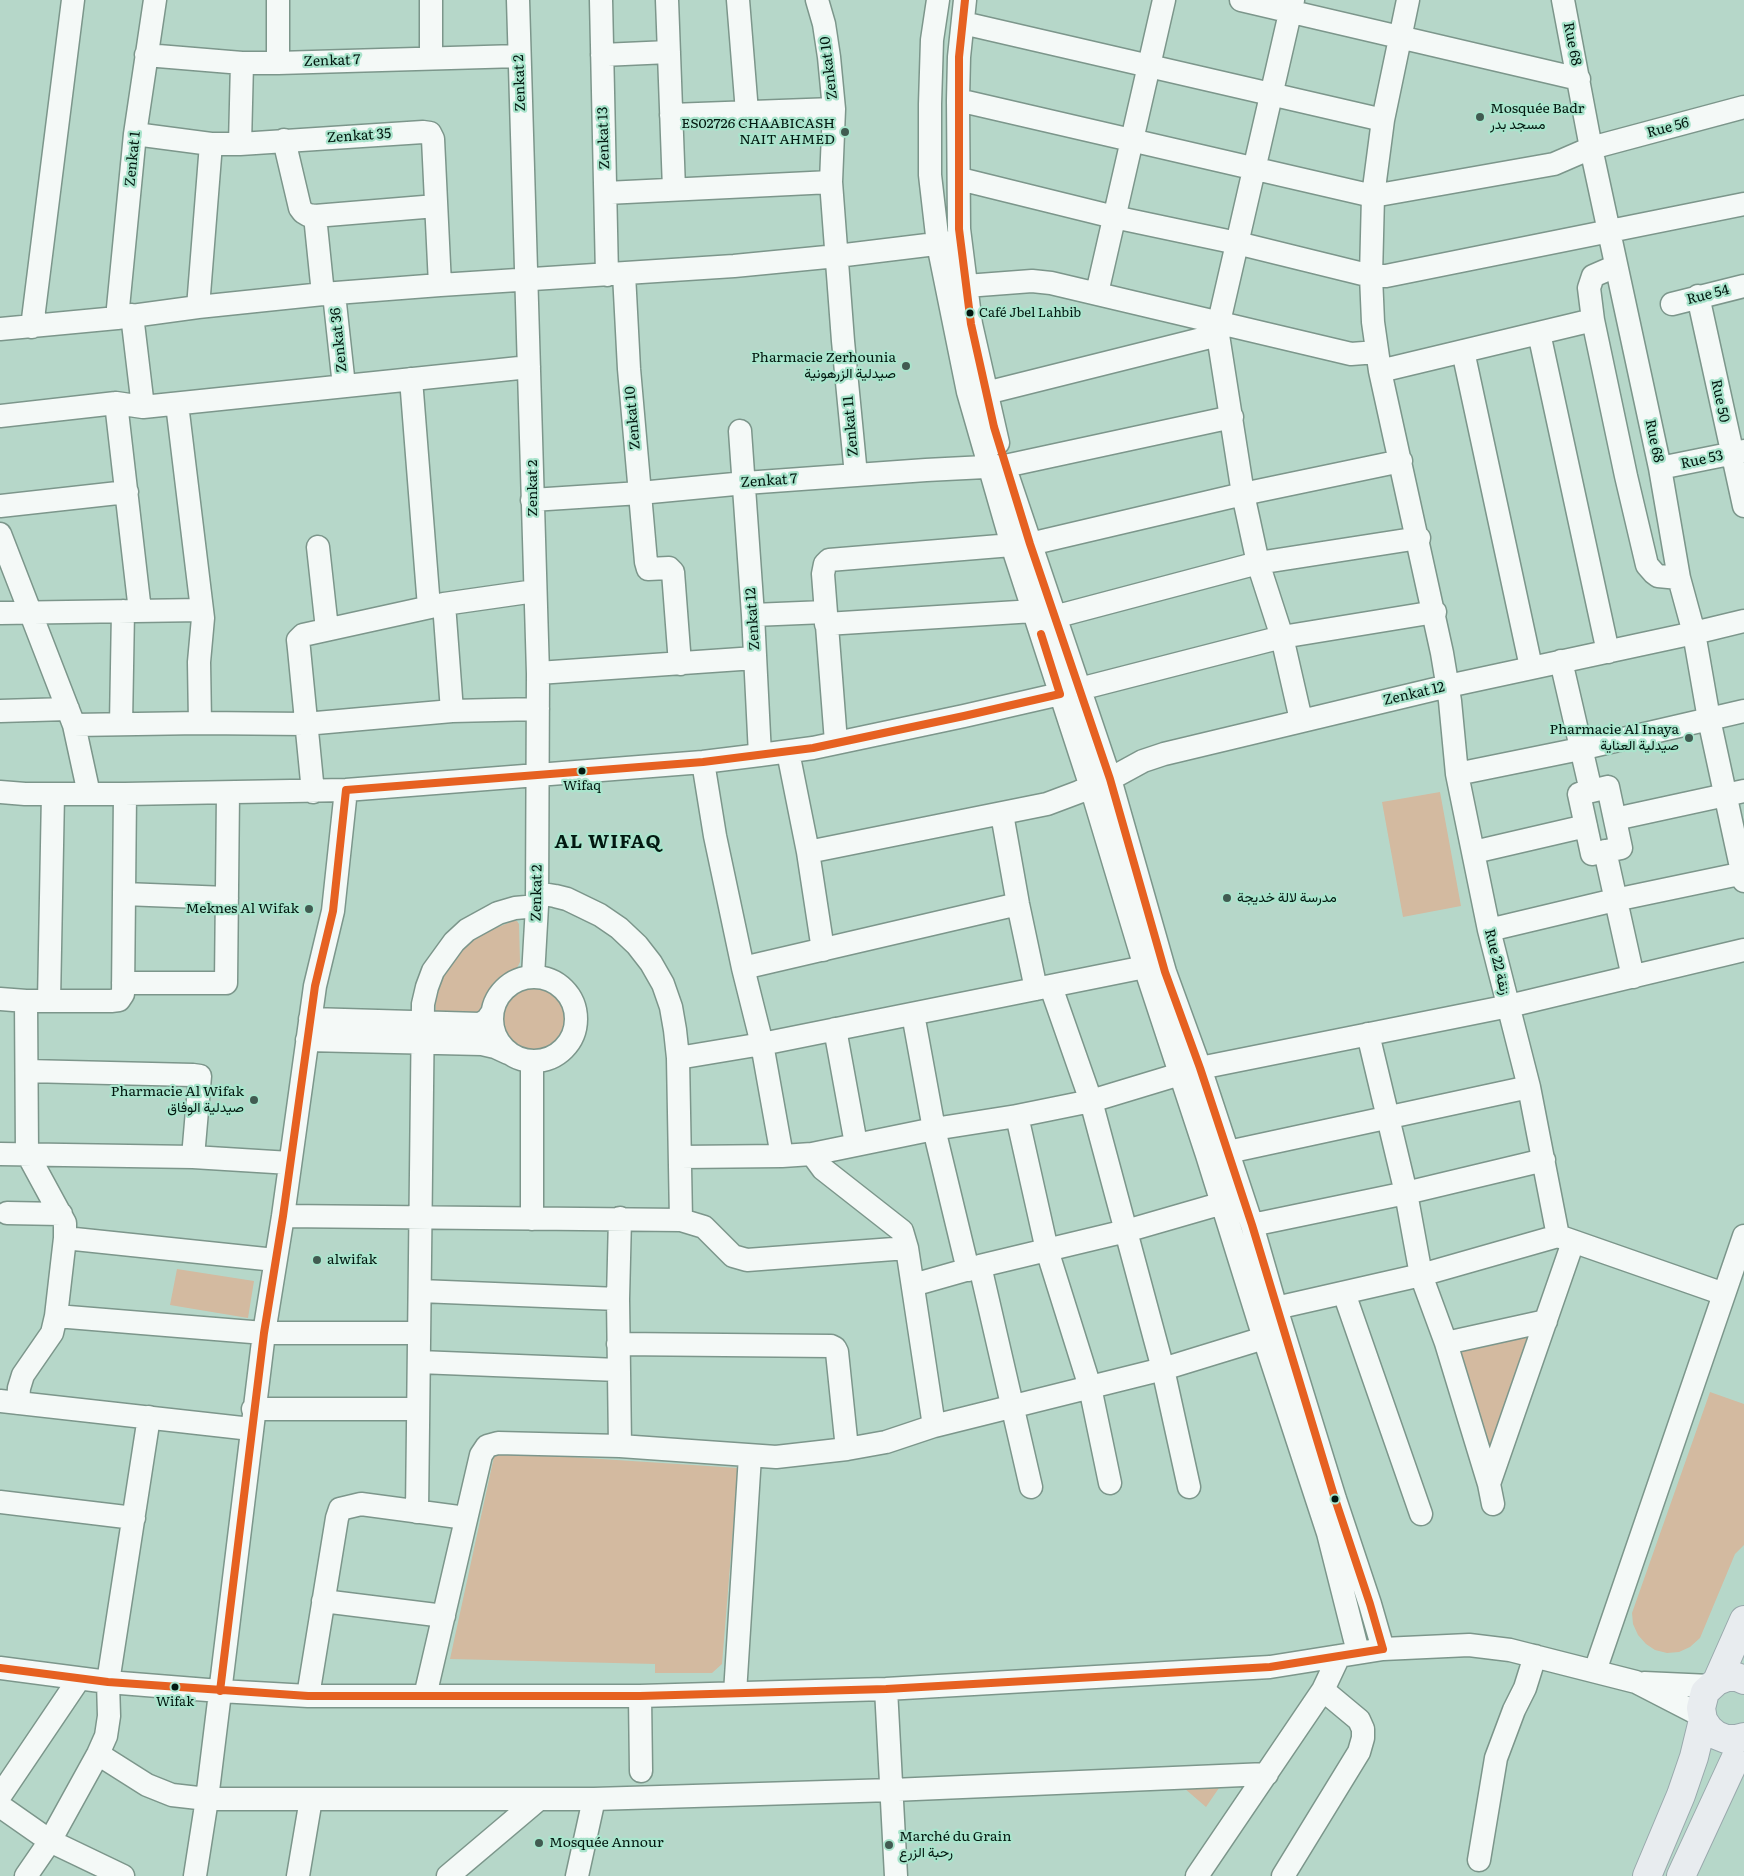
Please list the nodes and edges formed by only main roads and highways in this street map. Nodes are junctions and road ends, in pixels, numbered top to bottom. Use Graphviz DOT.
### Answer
graph roads {
  1 [pos="1744,1620"];
  2 [pos="1744,1680"];
  3 [pos="1713,1683"];
  4 [pos="1702,1718"];
  5 [pos="1744,1738"];
  6 [pos="1647,1876"];
  7 [pos="1681,1876"];
  1 -- 3 [label="main road"];
  2 -- 3 [label="main road"];
  3 -- 4 [label="main road"];
  4 -- 5 [label="main road"];
  4 -- 6 [label="main road"];
  5 -- 7 [label="main road"];
}
